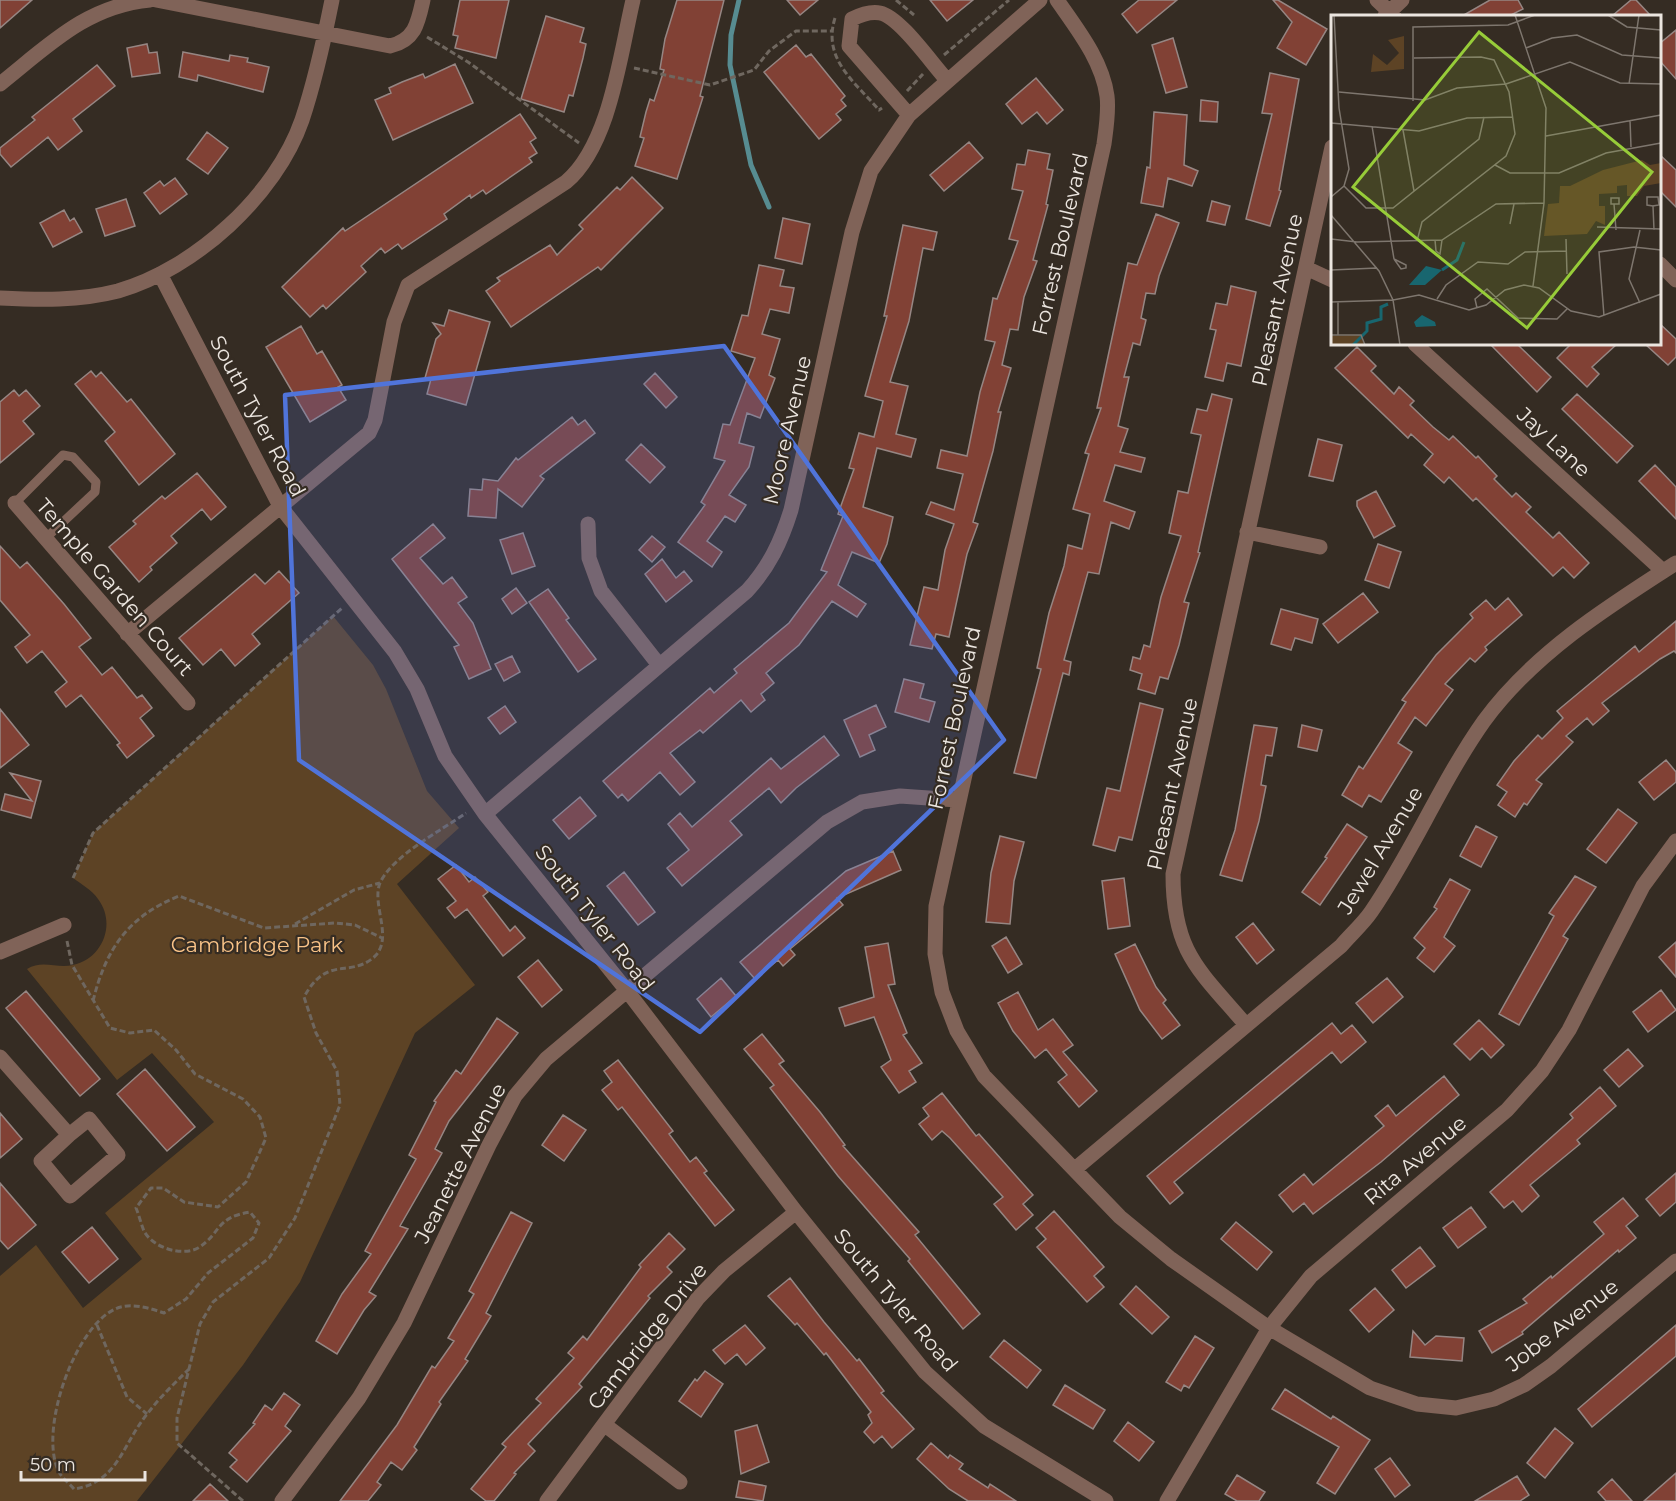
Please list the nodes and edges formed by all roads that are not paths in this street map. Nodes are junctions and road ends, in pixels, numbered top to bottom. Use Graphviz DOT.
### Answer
graph roads {
  1 [pos="150,0"];
  2 [pos="156,0"];
  3 [pos="332,0"];
  4 [pos="423,0"];
  5 [pos="633,0"];
  6 [pos="1040,0"];
  7 [pos="1058,0"];
  8 [pos="1377,0"];
  9 [pos="1402,0"];
  10 [pos="1389,15"];
  11 [pos="325,33"];
  12 [pos="947,80"];
  13 [pos="0,84"];
  14 [pos="909,115"];
  15 [pos="1331,152"];
  16 [pos="1661,266"];
  17 [pos="1306,268"];
  18 [pos="160,274"];
  19 [pos="1676,279"];
  20 [pos="1331,280"];
  21 [pos="0,297"];
  22 [pos="1416,345"];
  23 [pos="15,502"];
  24 [pos="280,506"];
  25 [pos="588,524"];
  26 [pos="1247,532"];
  27 [pos="46,538"];
  28 [pos="1320,547"];
  29 [pos="1670,567"];
  30 [pos="128,633"];
  31 [pos="659,665"];
  32 [pos="188,703"];
  33 [pos="957,800"];
  34 [pos="482,809"];
  35 [pos="1676,841"];
  36 [pos="64,925"];
  37 [pos="0,952"];
  38 [pos="628,992"];
  39 [pos="1246,1025"];
  40 [pos="0,1058"];
  41 [pos="69,1135"];
  42 [pos="1075,1170"];
  43 [pos="796,1212"];
  44 [pos="1676,1261"];
  45 [pos="1269,1328"];
  46 [pos="605,1425"];
  47 [pos="680,1482"];
  48 [pos="282,1501"];
  49 [pos="547,1501"];
  50 [pos="1106,1501"];
  51 [pos="1167,1501"];
  1 -- 13 [label="street"];
  2 -- 11 [label="street"];
  3 -- 11 [label="street"];
  4 -- 11 [label="street"];
  5 -- 24 [label="street"];
  6 -- 12 [label="street, Moore Avenue"];
  7 -- 33 [label="street, Forrest Boulevard"];
  8 -- 10 [label="street"];
  9 -- 10 [label="street"];
  11 -- 18 [label="street"];
  12 -- 14 [label="street, Moore Avenue"];
  12 -- 14 [label="street"];
  14 -- 31 [label="street, Moore Avenue"];
  15 -- 17 [label="street, Pleasant Avenue"];
  16 -- 19 [label="street"];
  17 -- 20 [label="street"];
  17 -- 26 [label="street, Pleasant Avenue"];
  18 -- 21 [label="street"];
  18 -- 24 [label="street, South Tyler Road"];
  22 -- 29 [label="street, Jay Lane"];
  23 -- 27 [label="street, Temple Garden Court"];
  23 -- 27 [label="lane, Temple Garden Court"];
  24 -- 30 [label="street"];
  24 -- 34 [label="street, South Tyler Road"];
  25 -- 31 [label="street"];
  26 -- 28 [label="street"];
  26 -- 39 [label="street, Pleasant Avenue"];
  27 -- 30 [label="street, Temple Garden Court"];
  29 -- 39 [label="street, Jewel Avenue"];
  30 -- 32 [label="street, Temple Garden Court"];
  31 -- 34 [label="street, Moore Avenue"];
  33 -- 38 [label="street, Jeanette Avenue"];
  33 -- 42 [label="street, Forrest Boulevard"];
  34 -- 38 [label="street, South Tyler Road"];
  35 -- 45 [label="street, Rita Avenue"];
  36 -- 37 [label="street"];
  38 -- 43 [label="street, South Tyler Road"];
  38 -- 48 [label="street, Jeanette Avenue"];
  39 -- 42 [label="street, Jewel Avenue"];
  40 -- 41 [label="street"];
  41 -- 41 [label="street"];
  42 -- 45 [label="street, Forrest Boulevard"];
  43 -- 46 [label="street, Cambridge Drive"];
  43 -- 50 [label="street, South Tyler Road"];
  44 -- 45 [label="street, Jobe Avenue"];
  45 -- 51 [label="street, Rita Avenue"];
  46 -- 47 [label="street"];
  46 -- 49 [label="street, Cambridge Drive"];
}
